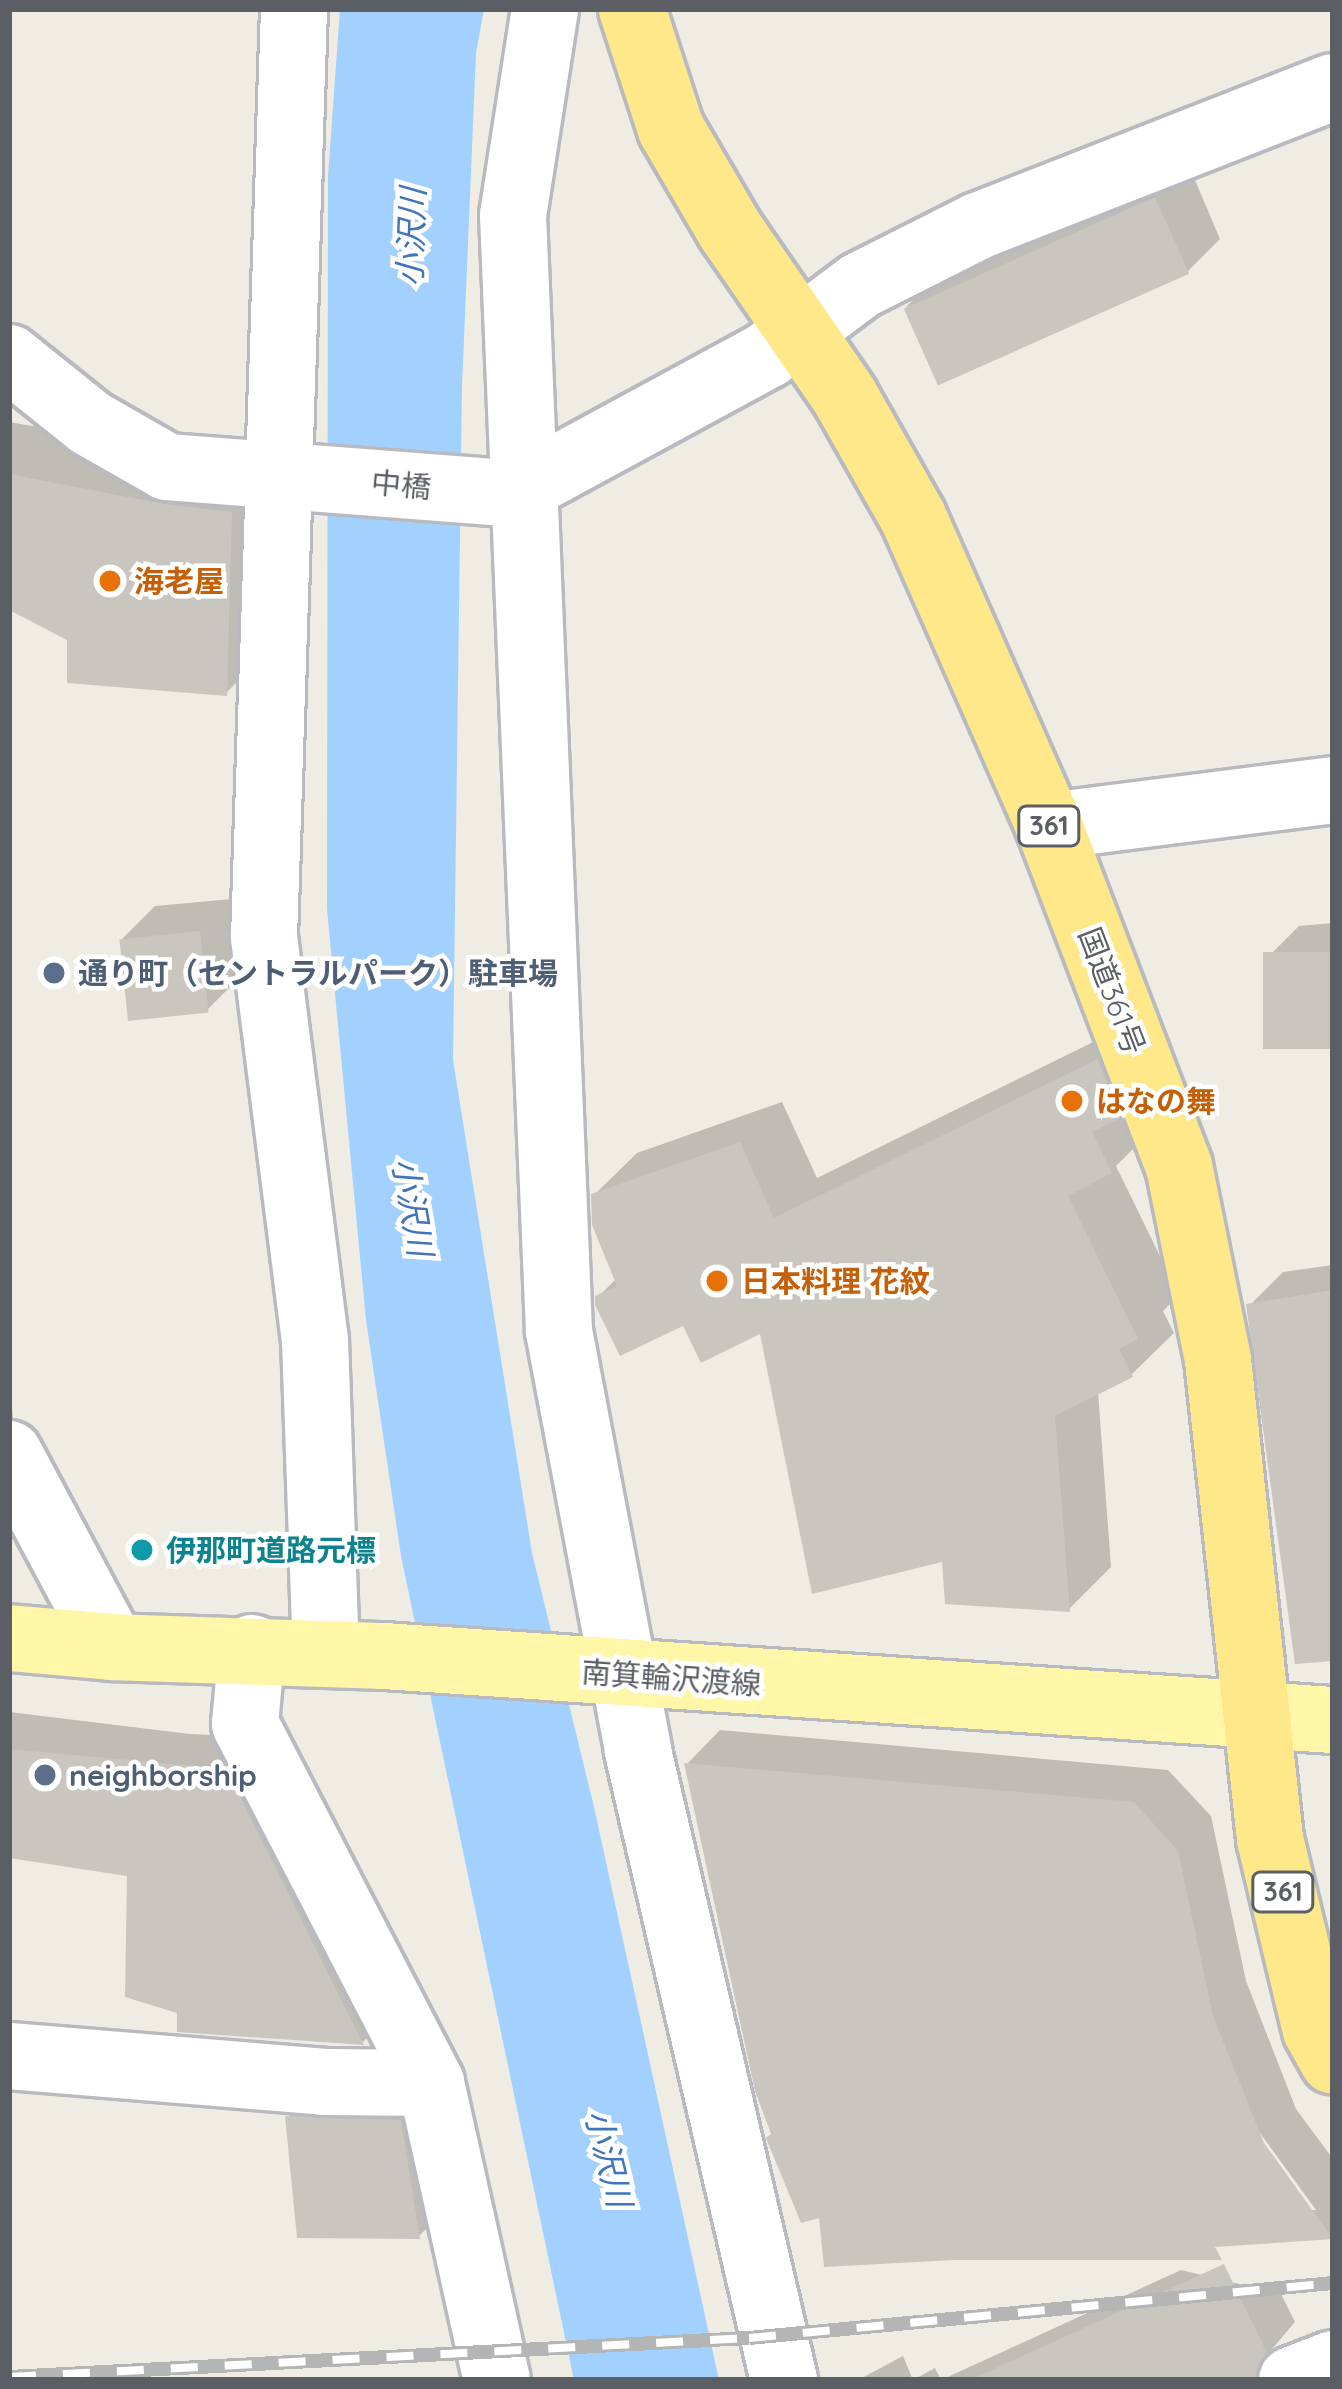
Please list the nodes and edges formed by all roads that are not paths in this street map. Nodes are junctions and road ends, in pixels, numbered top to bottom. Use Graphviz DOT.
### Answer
graph roads {
  1 [pos="294,9"];
  2 [pos="545,9"];
  3 [pos="632,9"];
  4 [pos="1333,87"];
  5 [pos="799,332"];
  6 [pos="9,358"];
  7 [pos="288,477"];
  8 [pos="512,491"];
  9 [pos="1333,790"];
  10 [pos="1048,826"];
  11 [pos="9,1454"];
  12 [pos="9,1638"];
  13 [pos="112,1647"];
  14 [pos="252,1648"];
  15 [pos="355,1655"];
  16 [pos="607,1674"];
  17 [pos="1258,1718"];
  18 [pos="1333,1720"];
  19 [pos="9,2056"];
  20 [pos="1333,2061"];
  21 [pos="431,2083"];
  22 [pos="1333,2364"];
  23 [pos="497,2380"];
  24 [pos="784,2380"];
  25 [pos="1292,2380"];
  1 -- 7 [label="street"];
  2 -- 8 [label="street"];
  3 -- 5 [label="highway, 国道361号 / 361"];
  4 -- 5 [label="street"];
  5 -- 8 [label="street"];
  5 -- 10 [label="highway, 国道361号 / 361"];
  6 -- 7 [label="street, 中橋"];
  7 -- 8 [label="street, 中橋"];
  7 -- 15 [label="street"];
  8 -- 16 [label="street"];
  9 -- 10 [label="street"];
  10 -- 17 [label="highway, 国道361号 / 361"];
  11 -- 13 [label="street"];
  12 -- 13 [label="main road, 南箕輪沢渡線"];
  13 -- 14 [label="main road, 南箕輪沢渡線"];
  14 -- 15 [label="main road, 南箕輪沢渡線"];
  14 -- 21 [label="street"];
  15 -- 16 [label="main road, 南箕輪沢渡線"];
  16 -- 17 [label="main road, 南箕輪沢渡線"];
  16 -- 24 [label="street"];
  17 -- 18 [label="main road, 南箕輪沢渡線"];
  17 -- 20 [label="highway, 国道361号 / 361"];
  19 -- 21 [label="street"];
  21 -- 23 [label="street"];
  22 -- 25 [label="street"];
}
